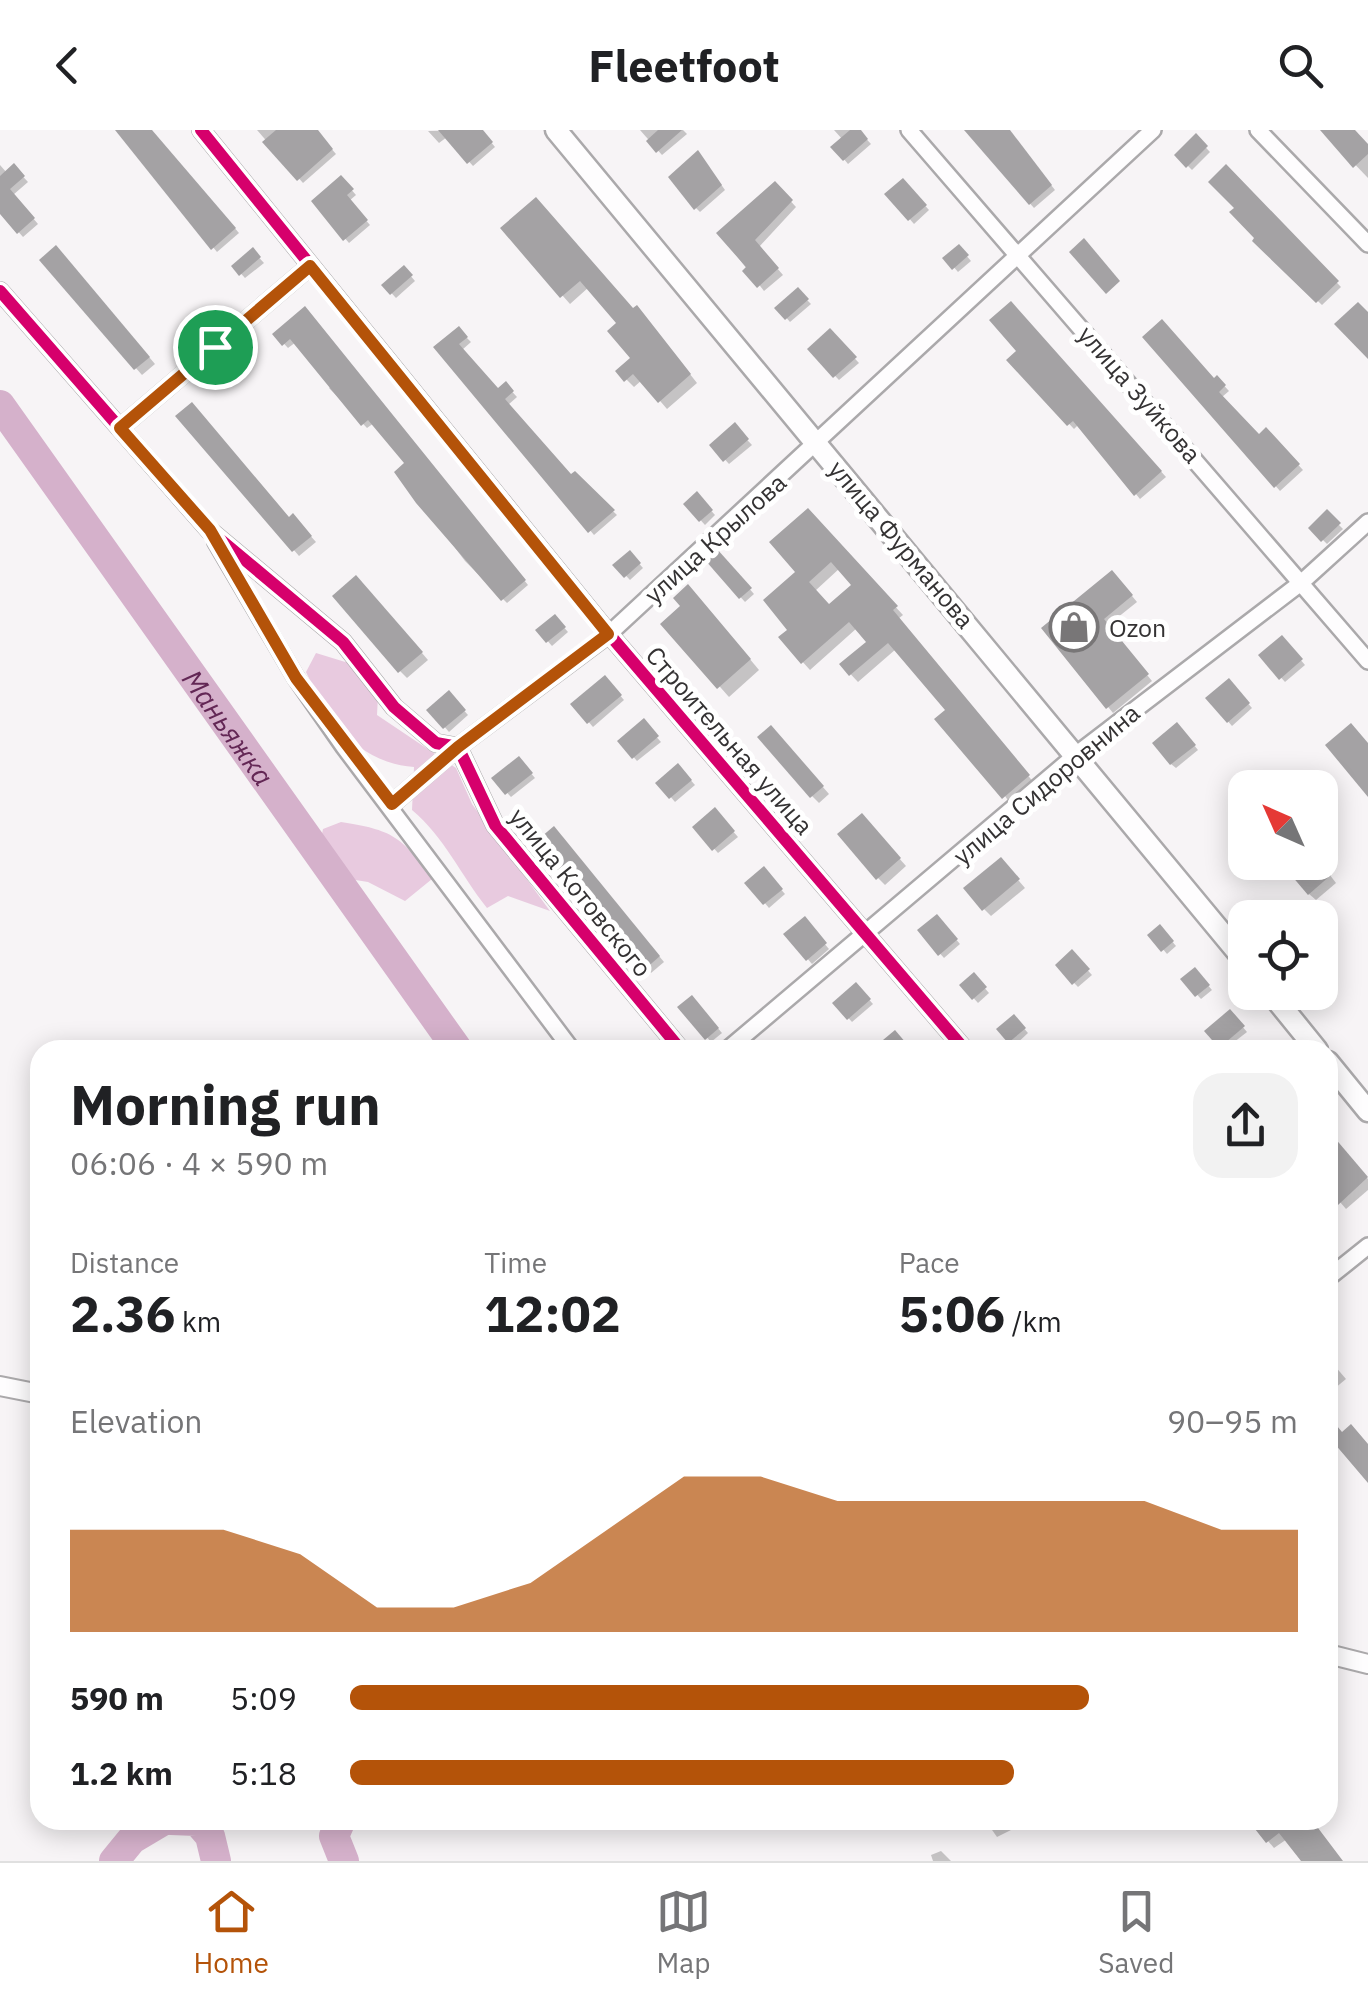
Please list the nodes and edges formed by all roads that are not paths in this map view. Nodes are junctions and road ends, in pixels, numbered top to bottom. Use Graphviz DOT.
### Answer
graph roads {
  1 [pos="201,130"];
  2 [pos="556,130"];
  3 [pos="909,130"];
  4 [pos="1154,130"];
  5 [pos="1258,130"];
  6 [pos="1368,244"];
  7 [pos="1019,258"];
  8 [pos="310,266"];
  9 [pos="0,291"];
  10 [pos="120,428"];
  11 [pos="818,445"];
  12 [pos="1368,522"];
  13 [pos="210,530"];
  14 [pos="1302,582"];
  15 [pos="608,634"];
  16 [pos="1368,661"];
  17 [pos="458,747"];
  18 [pos="1077,754"];
  19 [pos="392,804"];
  20 [pos="867,935"];
  21 [pos="1228,940"];
  22 [pos="1285,1010"];
  23 [pos="565,1040"];
  24 [pos="673,1040"];
  25 [pos="739,1040"];
  26 [pos="956,1040"];
  27 [pos="1309,1040"];
  28 [pos="1338,1074"];
  29 [pos="1368,1111"];
  30 [pos="1368,1246"];
  31 [pos="1338,1270"];
  32 [pos="0,1386"];
  33 [pos="30,1392"];
  34 [pos="1338,1656"];
  35 [pos="1368,1664"];
  1 -- 8 [label="street, Строительная улица"];
  2 -- 11 [label="main road, улица Фурманова"];
  3 -- 7 [label="street, улица Зуйкова"];
  4 -- 7 [label="street, улица Крылова"];
  5 -- 6 [label="street"];
  7 -- 11 [label="street, улица Крылова"];
  7 -- 14 [label="street, улица Зуйкова"];
  8 -- 10 [label="street"];
  8 -- 15 [label="street, Строительная улица"];
  9 -- 10 [label="street"];
  10 -- 13 [label="street"];
  11 -- 15 [label="street, улица Крылова"];
  11 -- 18 [label="main road, улица Фурманова"];
  12 -- 14 [label="street, улица Сидоровнина"];
  13 -- 17 [label="street"];
  13 -- 19 [label="street"];
  14 -- 16 [label="street, улица Зуйкова"];
  14 -- 18 [label="street, улица Сидоровнина"];
  15 -- 17 [label="street, улица Крылова"];
  15 -- 20 [label="street, Строительная улица"];
  17 -- 19 [label="street, улица Крылова"];
  17 -- 24 [label="street, улица Котовского"];
  18 -- 20 [label="street, улица Сидоровнина"];
  18 -- 21 [label="main road, улица Фурманова"];
  19 -- 23 [label="street"];
  20 -- 25 [label="street, улица Сидоровнина"];
  20 -- 26 [label="street, Строительная улица"];
  22 -- 27 [label="main road"];
  28 -- 29 [label="main road"];
  30 -- 31 [label="street"];
  32 -- 33 [label="street"];
  34 -- 35 [label="street"];
}
